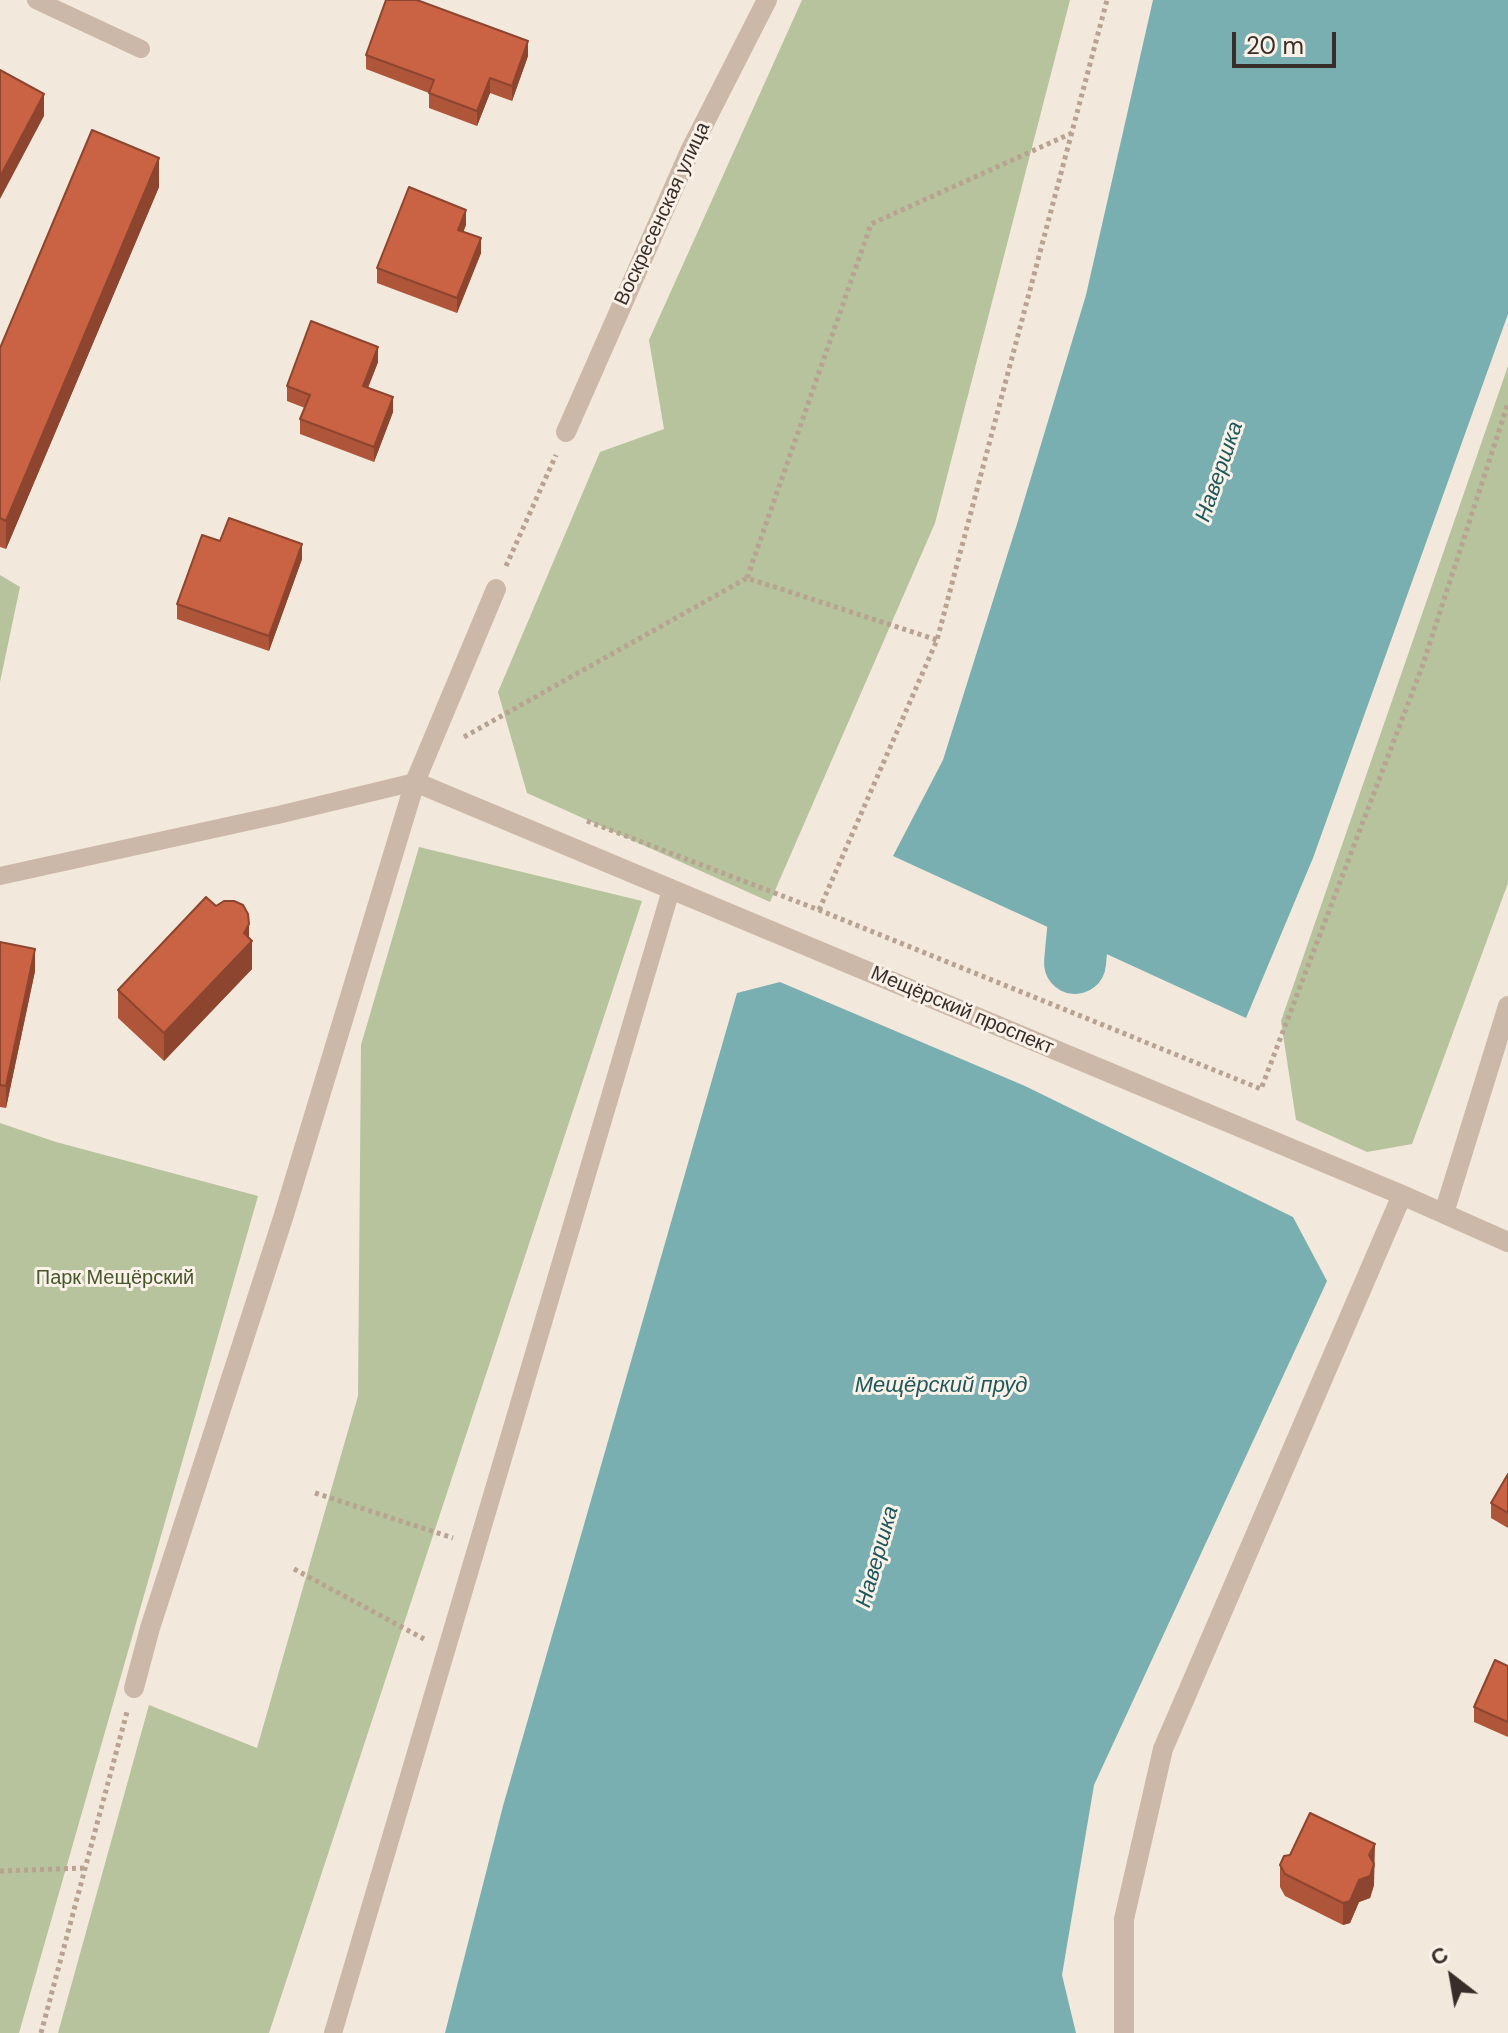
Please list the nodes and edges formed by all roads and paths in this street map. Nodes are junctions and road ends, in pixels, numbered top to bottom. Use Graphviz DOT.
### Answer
graph roads {
  1 [pos="36,0"];
  2 [pos="767,0"];
  3 [pos="1107,0"];
  4 [pos="141,49"];
  5 [pos="1072,133"];
  6 [pos="1508,403"];
  7 [pos="566,432"];
  8 [pos="747,578"];
  9 [pos="496,589"];
  10 [pos="937,640"];
  11 [pos="425,759"];
  12 [pos="415,782"];
  13 [pos="586,820"];
  14 [pos="0,876"];
  15 [pos="671,890"];
  16 [pos="819,910"];
  17 [pos="1508,1006"];
  18 [pos="1402,1195"];
  19 [pos="1444,1213"];
  20 [pos="1508,1242"];
  21 [pos="315,1493"];
  22 [pos="477,1546"];
  23 [pos="294,1569"];
  24 [pos="446,1651"];
  25 [pos="134,1688"];
  26 [pos="85,1868"];
  27 [pos="0,1871"];
  28 [pos="41,2033"];
  29 [pos="333,2033"];
  30 [pos="1124,2033"];
  1 -- 4 [label="lane"];
  2 -- 7 [label="street, Воскресенская улица"];
  3 -- 5 [label="path"];
  5 -- 8 [label="path"];
  5 -- 10 [label="path"];
  6 -- 16 [label="path"];
  7 -- 9 [label="path"];
  8 -- 10 [label="path"];
  8 -- 11 [label="path"];
  9 -- 11 [label="street"];
  10 -- 16 [label="path"];
  11 -- 12 [label="street"];
  12 -- 14 [label="lane"];
  12 -- 15 [label="street, Мещёрский проспект"];
  12 -- 25 [label="street"];
  13 -- 16 [label="path"];
  15 -- 18 [label="street, Мещёрский проспект"];
  15 -- 22 [label="lane"];
  17 -- 19 [label="street"];
  18 -- 19 [label="street, Мещёрский проспект"];
  18 -- 30 [label="street"];
  19 -- 20 [label="street, Мещёрский проспект"];
  21 -- 22 [label="path"];
  22 -- 24 [label="lane"];
  23 -- 24 [label="path"];
  24 -- 29 [label="lane"];
  25 -- 26 [label="path"];
  26 -- 27 [label="path"];
  26 -- 28 [label="path"];
}
